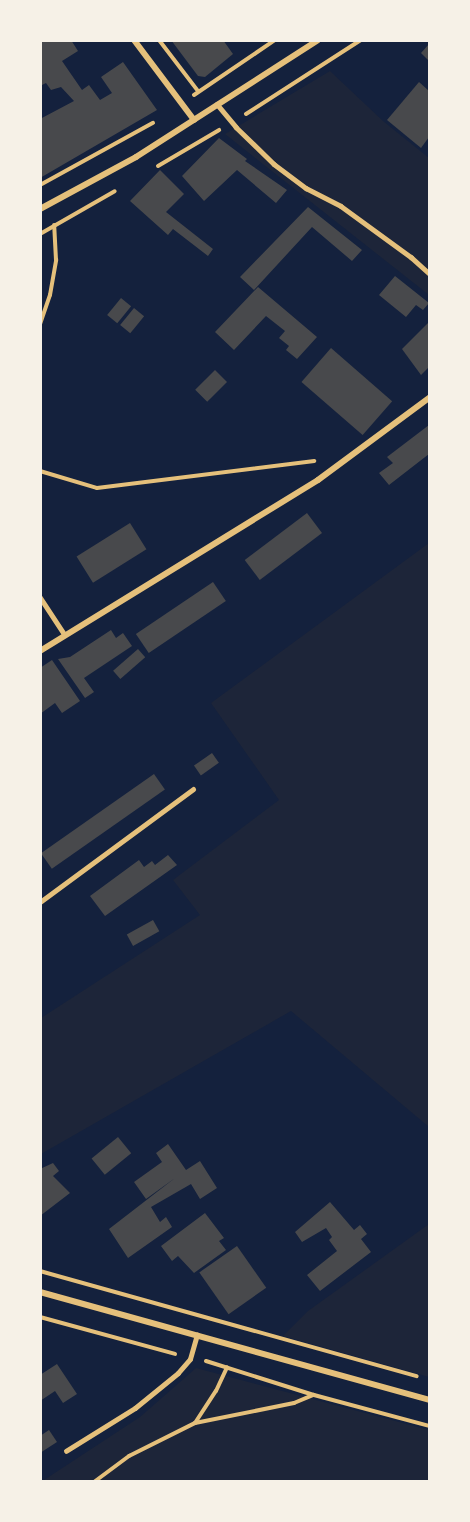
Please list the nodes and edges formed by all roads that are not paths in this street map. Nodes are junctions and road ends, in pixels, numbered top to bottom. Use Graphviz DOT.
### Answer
graph roads {
  1 [pos="134,40"];
  2 [pos="318,40"];
  3 [pos="217,104"];
  4 [pos="194,120"];
  5 [pos="40,209"];
  6 [pos="429,274"];
  7 [pos="429,397"];
  8 [pos="40,597"];
  9 [pos="65,635"];
  10 [pos="40,651"];
  11 [pos="193,789"];
  12 [pos="40,902"];
  13 [pos="40,1292"];
  14 [pos="197,1335"];
  15 [pos="429,1400"];
  16 [pos="66,1452"];
  1 -- 4 [label="street"];
  2 -- 3 [label="street"];
  3 -- 4 [label="street"];
  3 -- 6 [label="lane"];
  4 -- 5 [label="street"];
  7 -- 9 [label="street"];
  8 -- 9 [label="lane"];
  9 -- 10 [label="street"];
  11 -- 12 [label="lane"];
  13 -- 14 [label="street"];
  14 -- 15 [label="street"];
  14 -- 16 [label="lane"];
}
